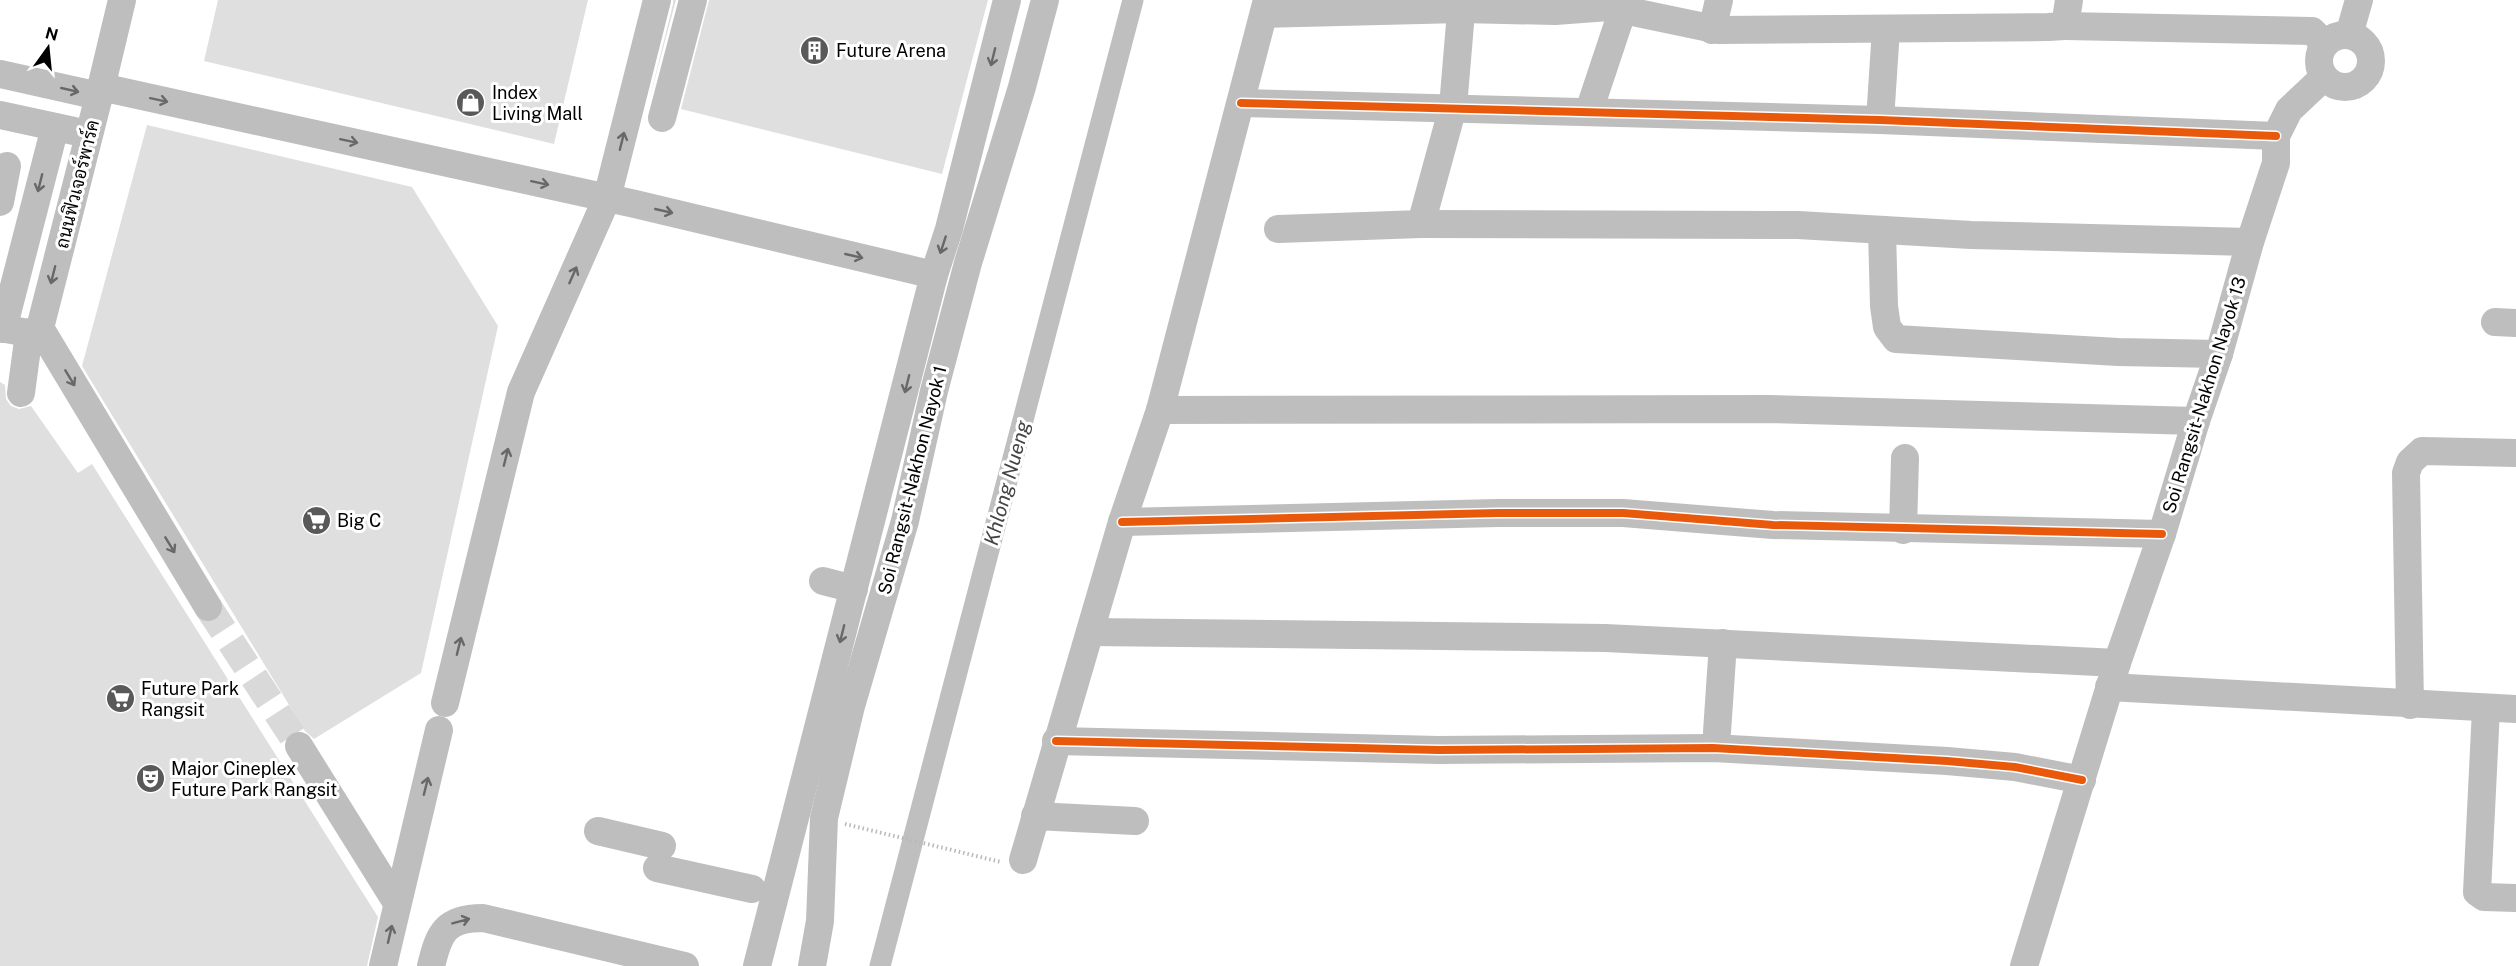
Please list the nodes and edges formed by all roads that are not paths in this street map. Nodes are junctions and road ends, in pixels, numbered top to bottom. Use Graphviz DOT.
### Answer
graph roads {
  1 [pos="122,0"];
  2 [pos="657,0"];
  3 [pos="693,0"];
  4 [pos="1007,0"];
  5 [pos="1045,0"];
  6 [pos="1719,0"];
  7 [pos="2359,0"];
  8 [pos="1461,5"];
  9 [pos="1625,5"];
  10 [pos="1265,7"];
  11 [pos="2067,13"];
  12 [pos="1886,29"];
  13 [pos="1712,30"];
  14 [pos="2337,39"];
  15 [pos="0,74"];
  16 [pos="2324,77"];
  17 [pos="100,92"];
  18 [pos="1241,103"];
  19 [pos="1453,107"];
  20 [pos="1589,111"];
  21 [pos="0,115"];
  22 [pos="662,118"];
  23 [pos="1880,120"];
  24 [pos="55,127"];
  25 [pos="90,134"];
  26 [pos="2276,136"];
  27 [pos="7,165"];
  28 [pos="607,198"];
  29 [pos="0,202"];
  30 [pos="1421,224"];
  31 [pos="1278,229"];
  32 [pos="1882,230"];
  33 [pos="2250,242"];
  34 [pos="934,274"];
  35 [pos="18,330"];
  36 [pos="2218,354"];
  37 [pos="21,393"];
  38 [pos="1160,410"];
  39 [pos="2196,421"];
  40 [pos="2516,453"];
  41 [pos="1905,458"];
  42 [pos="1122,522"];
  43 [pos="1902,530"];
  44 [pos="2162,534"];
  45 [pos="823,581"];
  46 [pos="854,589"];
  47 [pos="208,607"];
  48 [pos="1090,632"];
  49 [pos="1723,644"];
  50 [pos="2113,675"];
  51 [pos="2410,705"];
  52 [pos="2486,709"];
  53 [pos="2516,709"];
  54 [pos="1717,732"];
  55 [pos="1056,741"];
  56 [pos="299,746"];
  57 [pos="2082,780"];
  58 [pos="1035,816"];
  59 [pos="1135,821"];
  60 [pos="598,831"];
  61 [pos="357,839"];
  62 [pos="412,842"];
  63 [pos="1011,861"];
  64 [pos="752,889"];
  65 [pos="2516,898"];
  66 [pos="397,903"];
  67 [pos="383,966"];
  68 [pos="431,966"];
  69 [pos="685,966"];
  70 [pos="757,966"];
  71 [pos="812,966"];
  72 [pos="2024,966"];
  1 -- 17 [label="street, ถนนฟิวเจอร์พาร์ค"];
  28 -- 2 [label="street, one-way"];
  3 -- 22 [label="street"];
  4 -- 34 [label="street, one-way"];
  5 -- 71 [label="street, Soi Rangsit-Nakhon Nayok 1"];
  6 -- 13 [label="street"];
  7 -- 14 [label="street"];
  8 -- 9 [label="street"];
  8 -- 10 [label="street"];
  8 -- 19 [label="street"];
  9 -- 13 [label="street"];
  9 -- 20 [label="street"];
  10 -- 18 [label="street"];
  11 -- 12 [label="street"];
  11 -- 14 [label="street"];
  12 -- 13 [label="street"];
  12 -- 23 [label="street"];
  14 -- 16 [label="street"];
  14 -- 16 [label="street"];
  15 -- 17 [label="street, one-way"];
  16 -- 26 [label="street, Soi Rangsit-Nakhon Nayok 13"];
  17 -- 25 [label="street, ถนนฟิวเจอร์พาร์ค"];
  17 -- 28 [label="street, one-way"];
  18 -- 19 [label="street"];
  18 -- 38 [label="street"];
  19 -- 20 [label="street"];
  19 -- 30 [label="street"];
  20 -- 23 [label="street"];
  21 -- 24 [label="street"];
  23 -- 26 [label="street"];
  24 -- 25 [label="street"];
  24 -- 35 [label="street, one-way"];
  25 -- 35 [label="street, ถนนฟิวเจอร์พาร์ค, one-way"];
  26 -- 33 [label="street, Soi Rangsit-Nakhon Nayok 13"];
  27 -- 29 [label="street"];
  28 -- 34 [label="street, one-way"];
  62 -- 28 [label="street, one-way"];
  30 -- 31 [label="street"];
  30 -- 32 [label="street"];
  32 -- 33 [label="street"];
  32 -- 36 [label="street"];
  33 -- 36 [label="street, Soi Rangsit-Nakhon Nayok 13"];
  34 -- 46 [label="street, one-way"];
  35 -- 37 [label="street"];
  35 -- 47 [label="street, one-way"];
  36 -- 39 [label="street, Soi Rangsit-Nakhon Nayok 13"];
  38 -- 39 [label="street"];
  38 -- 42 [label="street"];
  39 -- 44 [label="street, Soi Rangsit-Nakhon Nayok 13"];
  40 -- 51 [label="street"];
  41 -- 43 [label="street"];
  42 -- 43 [label="street"];
  42 -- 48 [label="street"];
  43 -- 44 [label="street"];
  44 -- 50 [label="street, Soi Rangsit-Nakhon Nayok 13"];
  45 -- 46 [label="street"];
  46 -- 70 [label="street, one-way"];
  48 -- 49 [label="street"];
  48 -- 55 [label="street"];
  49 -- 50 [label="street"];
  49 -- 54 [label="street"];
  50 -- 51 [label="street"];
  50 -- 57 [label="street, Soi Rangsit-Nakhon Nayok 13"];
  51 -- 52 [label="street"];
  52 -- 53 [label="street"];
  52 -- 65 [label="street"];
  55 -- 57 [label="street"];
  55 -- 58 [label="street"];
  56 -- 61 [label="street"];
  57 -- 72 [label="street, Soi Rangsit-Nakhon Nayok 13"];
  58 -- 59 [label="street"];
  58 -- 63 [label="street"];
  60 -- 64 [label="street"];
  61 -- 62 [label="street"];
  61 -- 66 [label="street"];
  62 -- 66 [label="street"];
  67 -- 66 [label="street, one-way"];
  68 -- 69 [label="street, one-way"];
}
